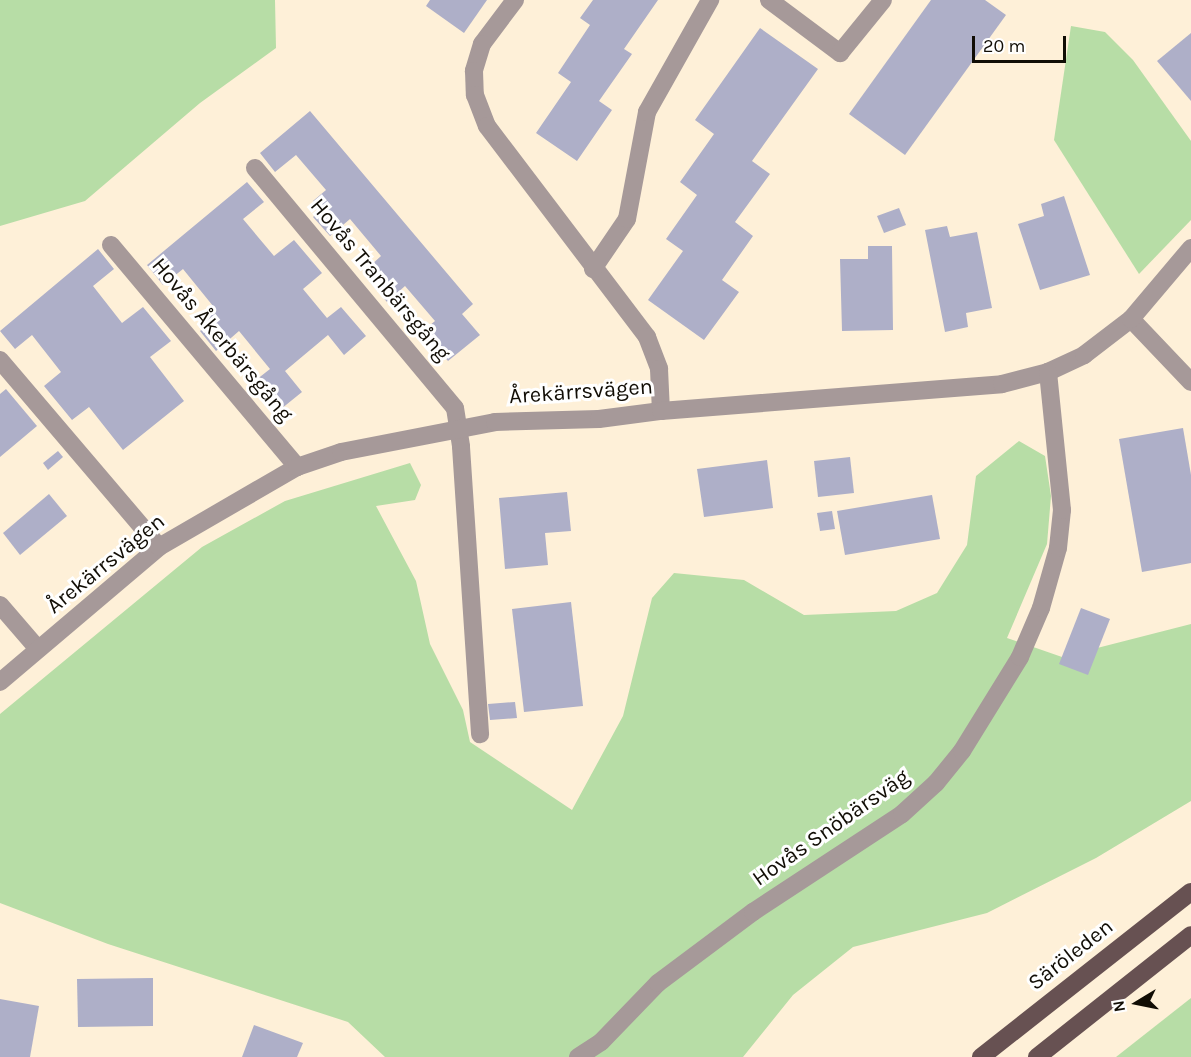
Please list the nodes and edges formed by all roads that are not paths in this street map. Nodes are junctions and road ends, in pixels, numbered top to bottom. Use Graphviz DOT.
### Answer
graph roads {
  1 [pos="515,0"];
  2 [pos="710,0"];
  3 [pos="769,0"];
  4 [pos="883,0"];
  5 [pos="255,168"];
  6 [pos="111,245"];
  7 [pos="1191,248"];
  8 [pos="593,269"];
  9 [pos="1131,318"];
  10 [pos="0,360"];
  11 [pos="1048,372"];
  12 [pos="1191,382"];
  13 [pos="661,411"];
  14 [pos="458,428"];
  15 [pos="297,467"];
  16 [pos="159,547"];
  17 [pos="0,605"];
  18 [pos="38,649"];
  19 [pos="0,682"];
  20 [pos="480,734"];
  21 [pos="1191,891"];
  22 [pos="1191,935"];
  23 [pos="578,1057"];
  24 [pos="981,1057"];
  25 [pos="1037,1057"];
  1 -- 8 [label="street"];
  2 -- 8 [label="street"];
  3 -- 4 [label="street"];
  5 -- 14 [label="street, Hovås Tranbärsgång"];
  6 -- 15 [label="street, Hovås Åkerbärsgång"];
  7 -- 9 [label="street, Årekärrsvägen"];
  8 -- 13 [label="street"];
  9 -- 11 [label="street, Årekärrsvägen"];
  9 -- 12 [label="street"];
  10 -- 16 [label="street"];
  11 -- 13 [label="street, Årekärrsvägen"];
  11 -- 23 [label="street, Hovås Snöbärsväg"];
  13 -- 14 [label="street, Årekärrsvägen"];
  14 -- 15 [label="street, Årekärrsvägen"];
  14 -- 20 [label="street, Hovås Tranbärsgång"];
  15 -- 16 [label="street, Årekärrsvägen"];
  16 -- 18 [label="street, Årekärrsvägen"];
  17 -- 18 [label="street"];
  18 -- 19 [label="street, Årekärrsvägen"];
  21 -- 24 [label="main road, Säröleden"];
  22 -- 25 [label="main road"];
}
